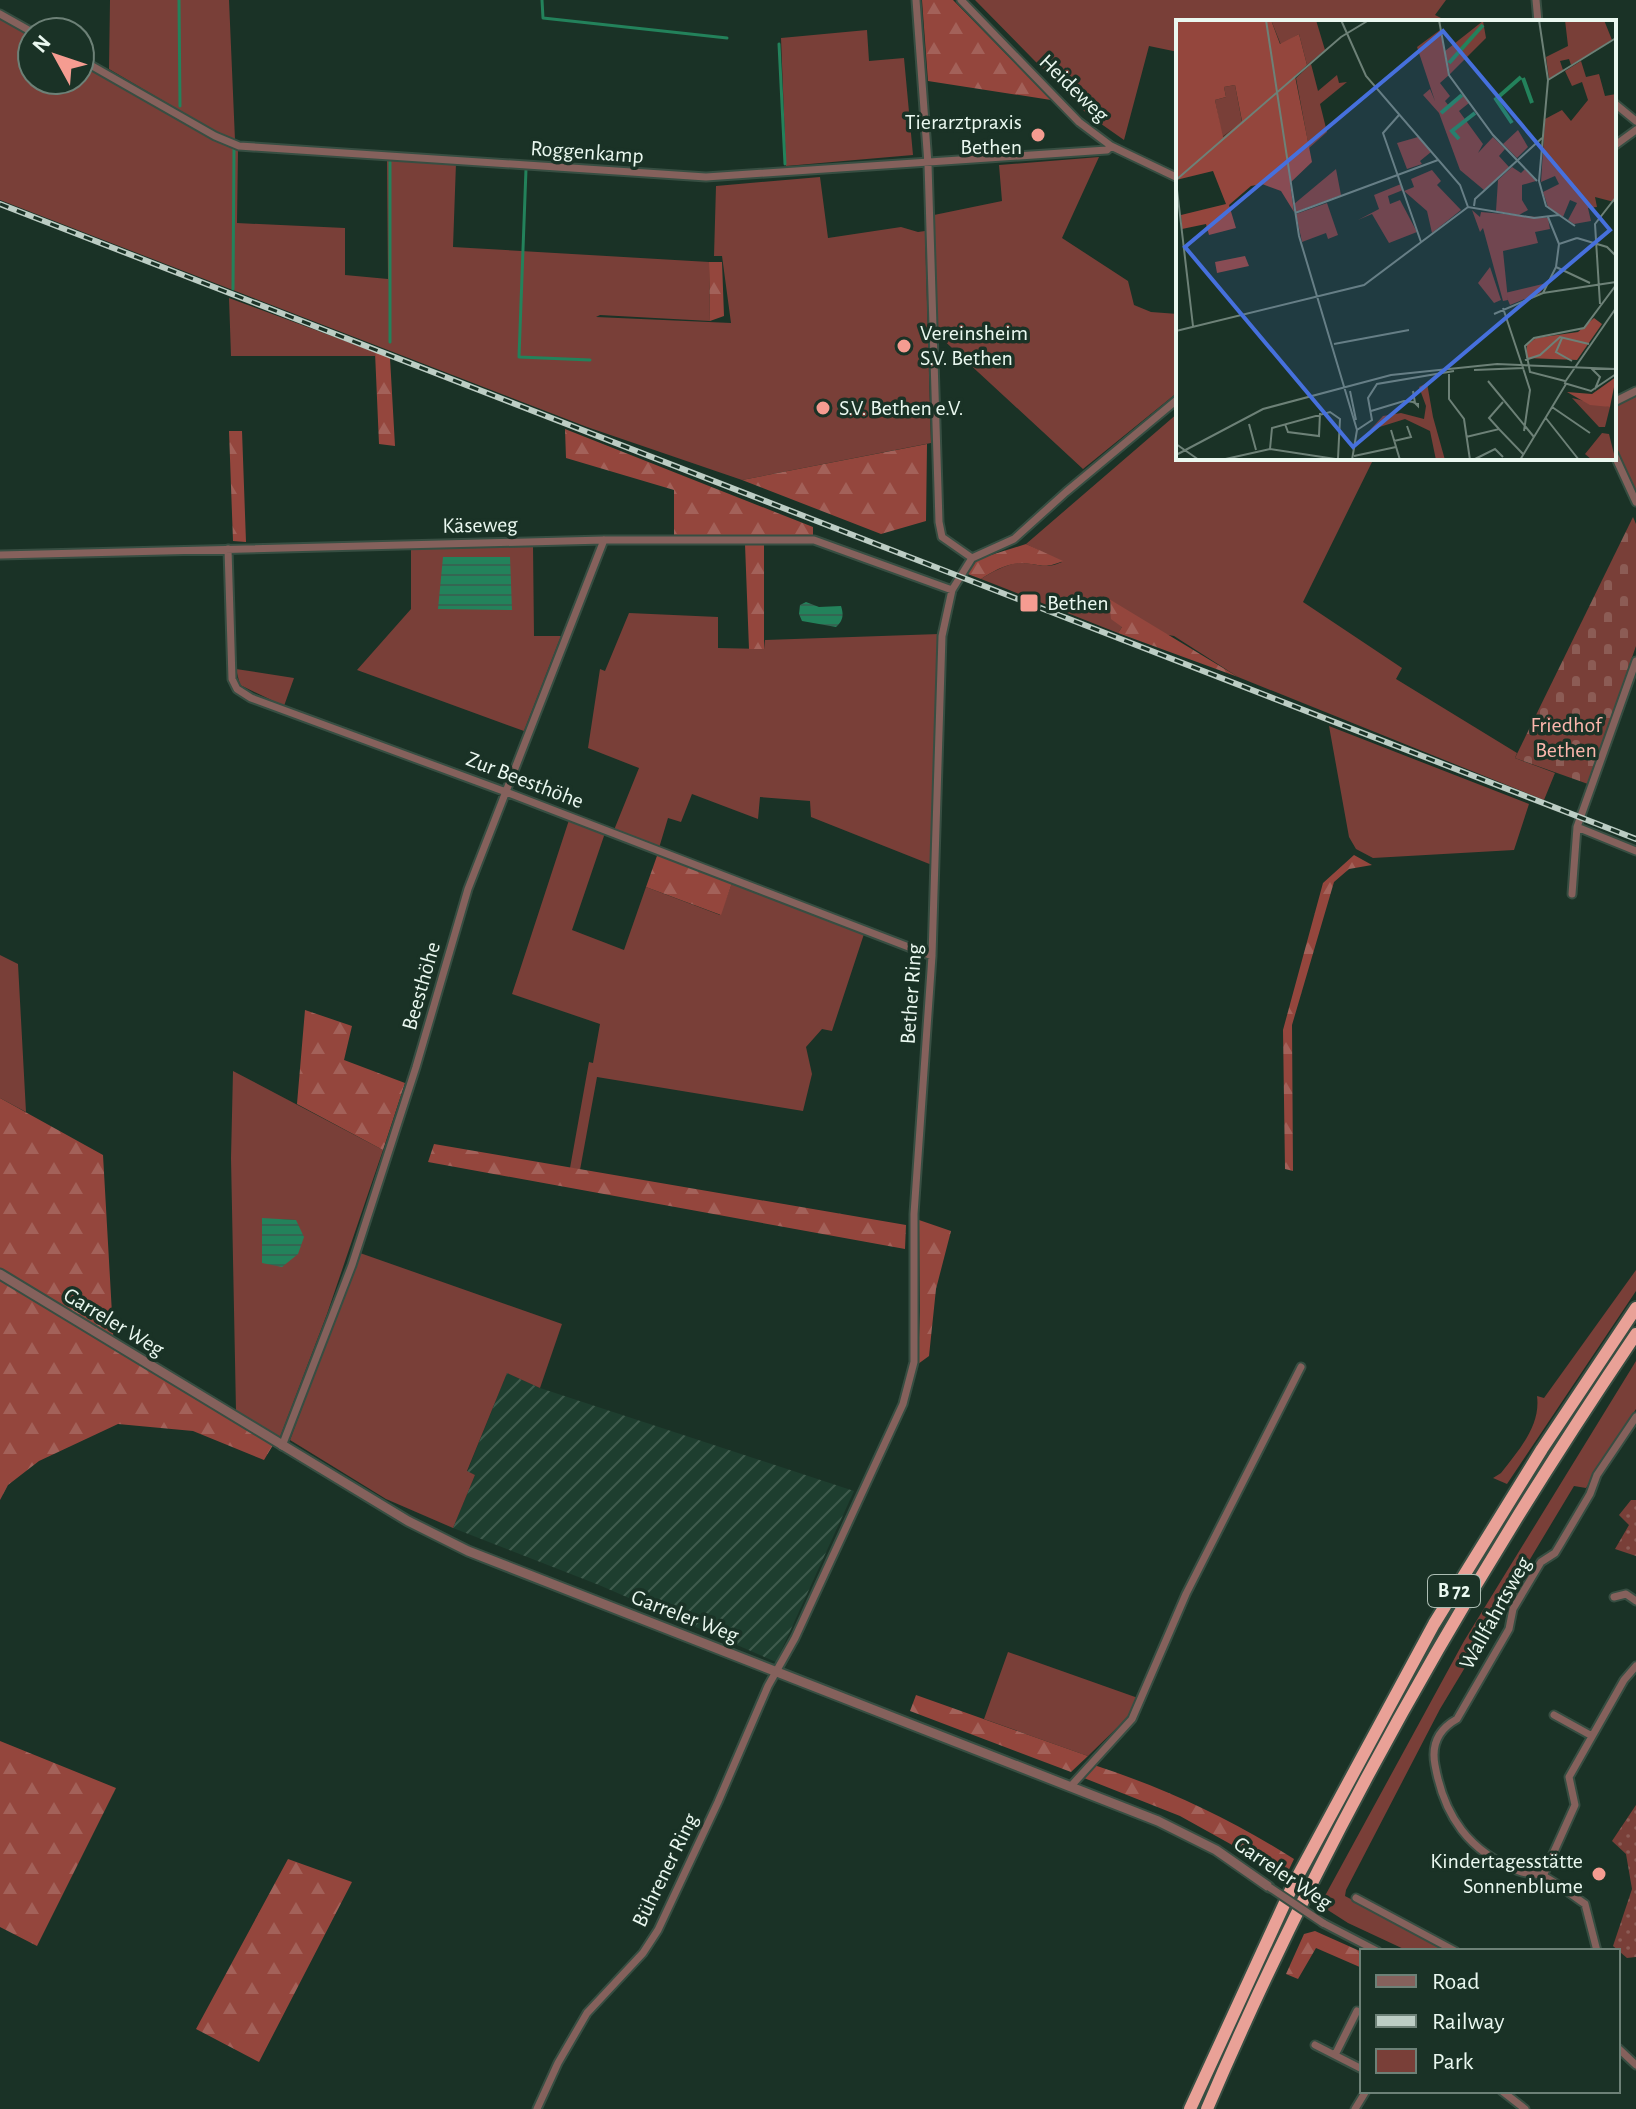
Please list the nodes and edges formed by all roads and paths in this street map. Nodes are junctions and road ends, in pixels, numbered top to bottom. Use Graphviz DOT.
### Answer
graph roads {
  1 [pos="916,0"];
  2 [pos="961,0"];
  3 [pos="1536,0"];
  4 [pos="1538,20"];
  5 [pos="96,68"];
  6 [pos="1616,105"];
  7 [pos="1636,121"];
  8 [pos="1636,130"];
  9 [pos="1616,145"];
  10 [pos="1111,146"];
  11 [pos="928,164"];
  12 [pos="1176,177"];
  13 [pos="1636,391"];
  14 [pos="1176,401"];
  15 [pos="1616,401"];
  16 [pos="1616,458"];
  17 [pos="1636,502"];
  18 [pos="604,540"];
  19 [pos="228,549"];
  20 [pos="0,555"];
  21 [pos="972,558"];
  22 [pos="952,590"];
  23 [pos="1636,661"];
  24 [pos="506,792"];
  25 [pos="1577,827"];
  26 [pos="1636,851"];
  27 [pos="1572,894"];
  28 [pos="932,956"];
  29 [pos="0,1274"];
  30 [pos="1636,1308"];
  31 [pos="1636,1334"];
  32 [pos="1301,1367"];
  33 [pos="1636,1417"];
  34 [pos="282,1446"];
  35 [pos="1614,1597"];
  36 [pos="1636,1601"];
  37 [pos="1635,1669"];
  38 [pos="777,1671"];
  39 [pos="1554,1715"];
  40 [pos="1592,1736"];
  41 [pos="1071,1786"];
  42 [pos="1543,1876"];
  43 [pos="1269,1887"];
  44 [pos="1356,1898"];
  45 [pos="1373,1949"];
  46 [pos="1451,1949"];
  47 [pos="1596,1949"];
  48 [pos="1357,2011"];
  49 [pos="1315,2045"];
  50 [pos="1620,2050"];
  51 [pos="1335,2055"];
  52 [pos="1636,2065"];
  53 [pos="1360,2068"];
  54 [pos="1505,2093"];
  55 [pos="537,2109"];
  56 [pos="1190,2109"];
  57 [pos="1207,2109"];
  58 [pos="1525,2109"];
  1 -- 11 [label="street"];
  2 -- 10 [label="street, Heideweg"];
  3 -- 4 [label="street"];
  5 -- 11 [label="street, Roggenkamp"];
  6 -- 7 [label="street"];
  8 -- 9 [label="street"];
  10 -- 11 [label="street, Roggenkamp"];
  10 -- 12 [label="street, Heideweg"];
  11 -- 21 [label="street"];
  13 -- 15 [label="street"];
  14 -- 21 [label="street"];
  16 -- 17 [label="street"];
  18 -- 19 [label="street, Käseweg"];
  18 -- 22 [label="street, Käseweg"];
  18 -- 24 [label="street, Beesthöhe"];
  19 -- 20 [label="street, Käseweg"];
  19 -- 24 [label="street, Zur Beesthöhe"];
  21 -- 22 [label="street, Bether Ring"];
  22 -- 28 [label="street, Bether Ring"];
  23 -- 25 [label="street"];
  24 -- 28 [label="street, Zur Beesthöhe"];
  24 -- 34 [label="street, Beesthöhe"];
  25 -- 26 [label="street"];
  25 -- 27 [label="street"];
  28 -- 38 [label="street, Bether Ring"];
  29 -- 34 [label="street, Garreler Weg"];
  30 -- 56 [label="highway, B 72"];
  31 -- 57 [label="highway, B 72"];
  32 -- 41 [label="street"];
  33 -- 42 [label="street, Wallfahrtsweg"];
  34 -- 38 [label="street, Garreler Weg"];
  35 -- 36 [label="street"];
  37 -- 40 [label="street"];
  38 -- 41 [label="street, Garreler Weg"];
  38 -- 55 [label="street, Bührener Ring"];
  39 -- 40 [label="street"];
  40 -- 42 [label="street"];
  41 -- 43 [label="street, Garreler Weg"];
  42 -- 47 [label="street, Wallfahrtsweg"];
  43 -- 45 [label="street, Garreler Weg, bridge"];
  44 -- 46 [label="street, Garreler Weg"];
  48 -- 51 [label="street"];
  49 -- 51 [label="street"];
  50 -- 52 [label="street"];
  51 -- 53 [label="street"];
  54 -- 58 [label="street"];
}
